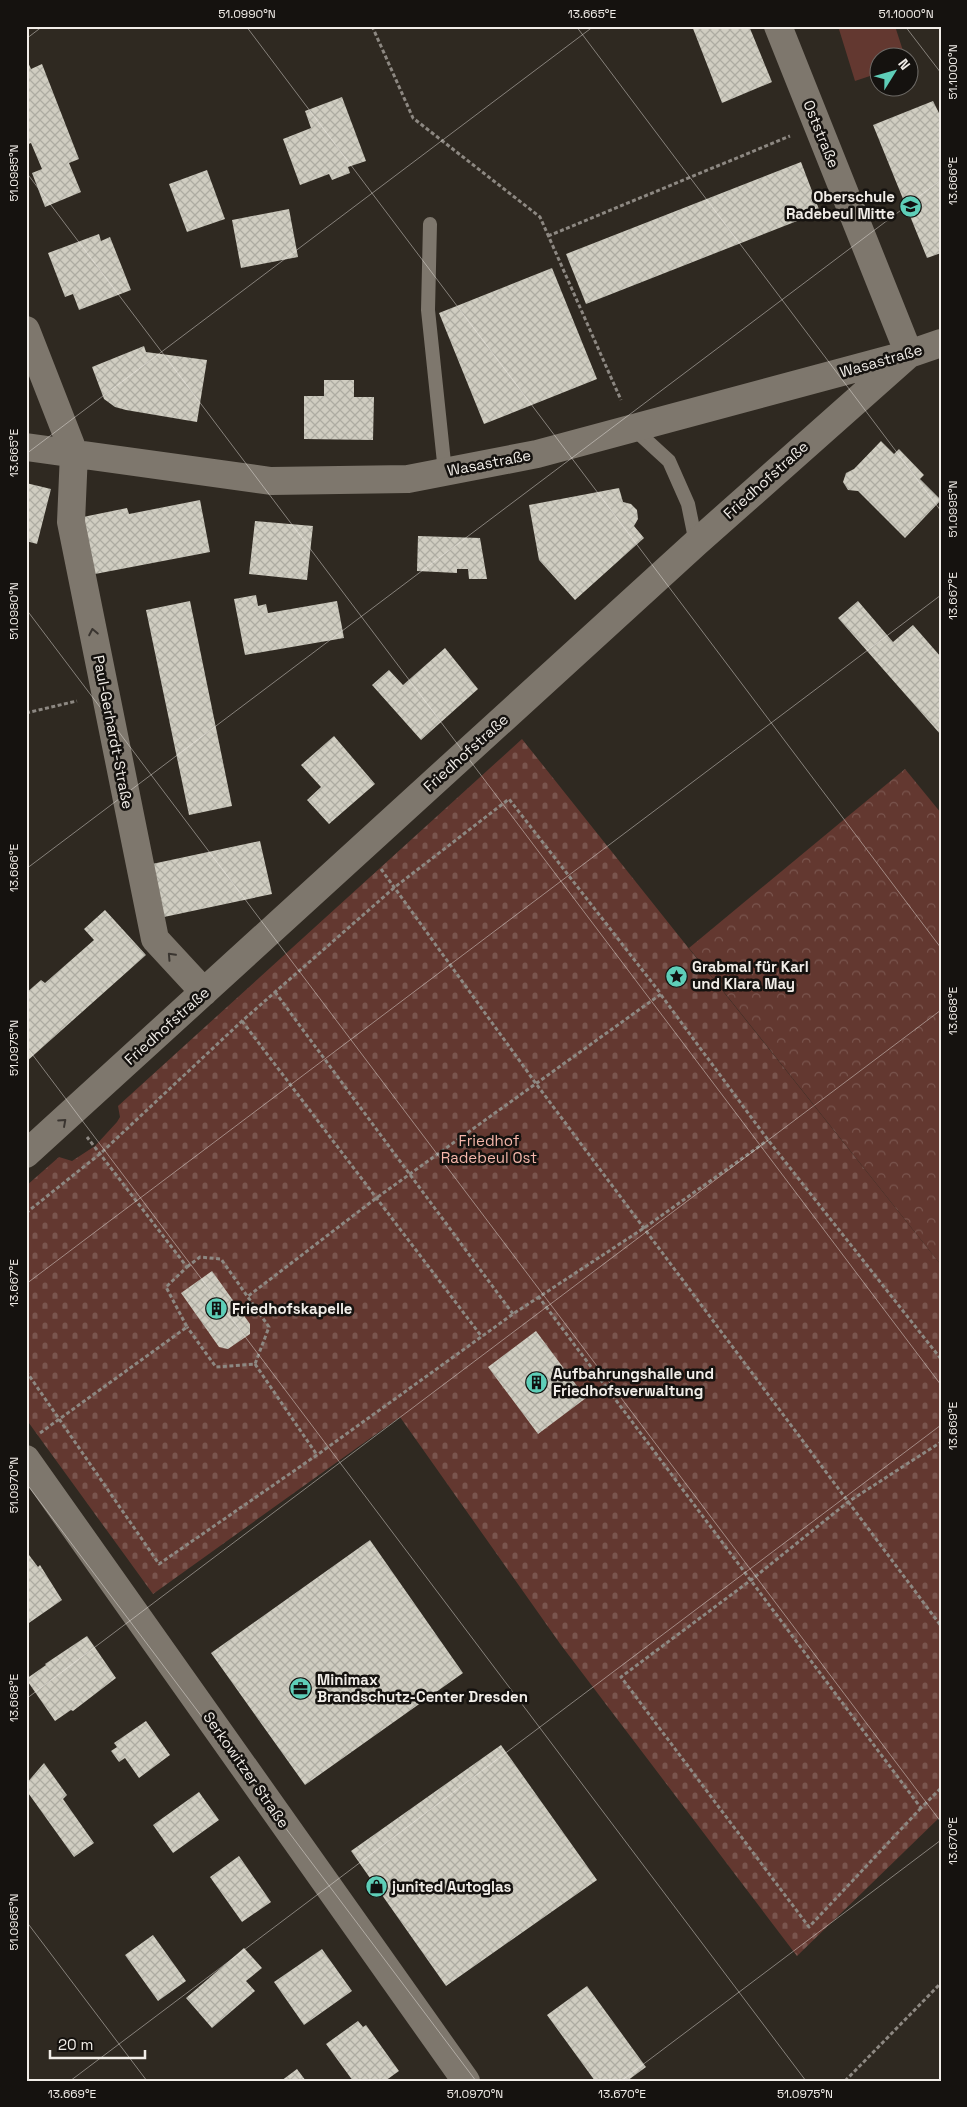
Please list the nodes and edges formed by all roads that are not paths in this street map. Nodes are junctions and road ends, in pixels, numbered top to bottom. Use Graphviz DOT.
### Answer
graph roads {
  1 [pos="778,26"];
  2 [pos="430,224"];
  3 [pos="26,330"];
  4 [pos="941,343"];
  5 [pos="909,354"];
  6 [pos="633,428"];
  7 [pos="26,447"];
  8 [pos="74,453"];
  9 [pos="445,472"];
  10 [pos="696,542"];
  11 [pos="204,992"];
  12 [pos="26,1154"];
  13 [pos="32,1447"];
  14 [pos="466,2081"];
  1 -- 5 [label="street, Oststraße"];
  2 -- 9 [label="lane"];
  3 -- 8 [label="street"];
  4 -- 5 [label="street, Wasastraße"];
  5 -- 6 [label="street, Wasastraße"];
  5 -- 10 [label="street, Friedhofstraße"];
  6 -- 9 [label="street, Wasastraße"];
  6 -- 10 [label="lane"];
  7 -- 8 [label="street, Wasastraße"];
  8 -- 9 [label="street, Wasastraße"];
  11 -- 8 [label="street, Paul-Gerhardt-Straße, one-way"];
  10 -- 11 [label="street, Friedhofstraße"];
  12 -- 11 [label="street, Friedhofstraße, one-way"];
  13 -- 14 [label="street, Serkowitzer Straße"];
}
